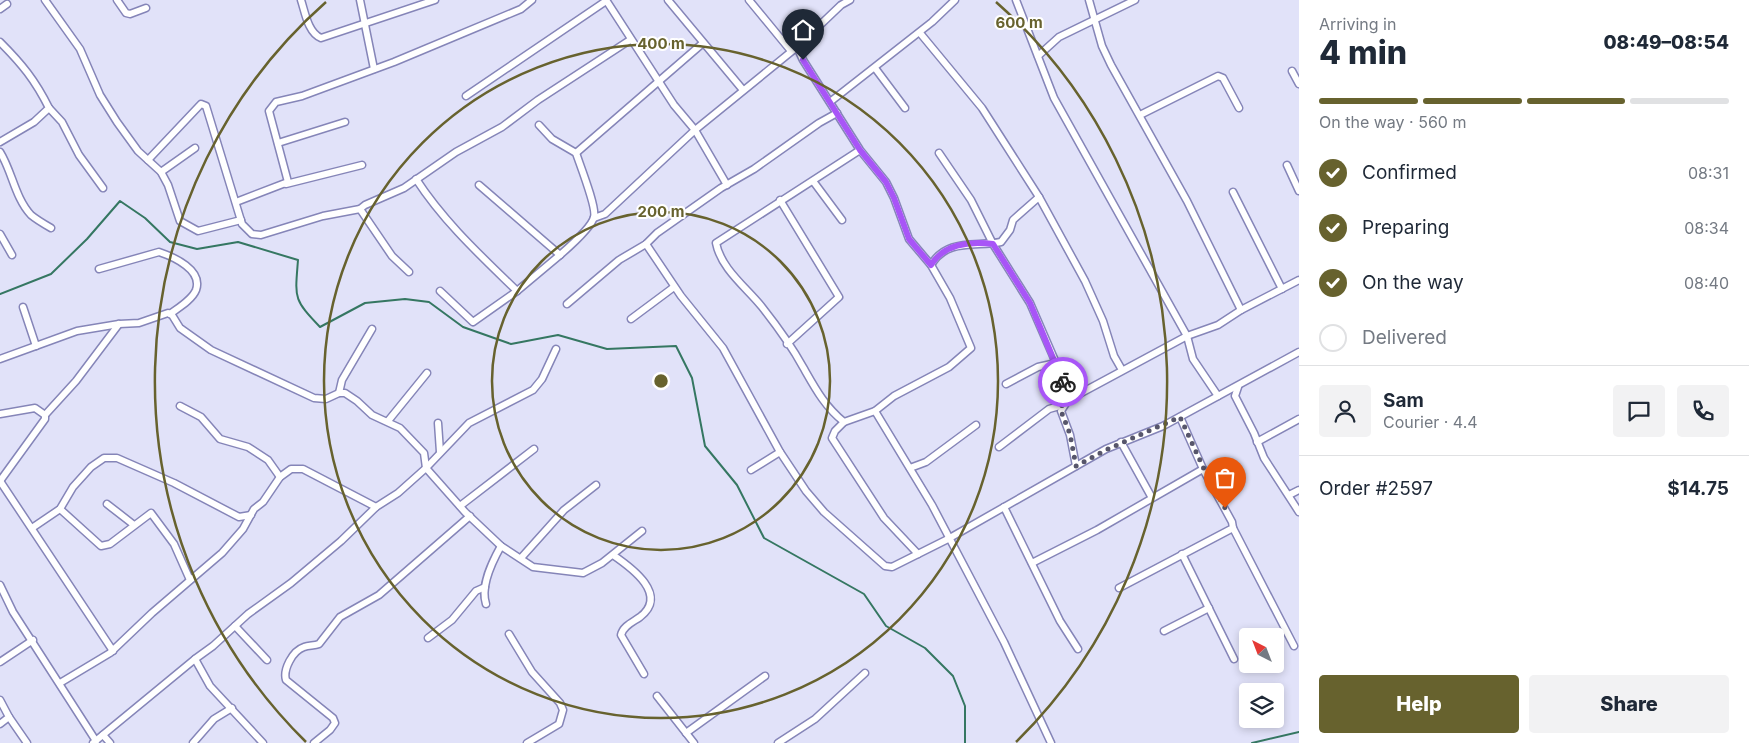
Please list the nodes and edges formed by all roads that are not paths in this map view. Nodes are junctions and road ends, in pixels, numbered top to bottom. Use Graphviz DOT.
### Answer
graph roads {
  1 [pos="45,0"];
  2 [pos="117,0"];
  3 [pos="301,0"];
  4 [pos="360,0"];
  5 [pos="435,0"];
  6 [pos="532,0"];
  7 [pos="606,0"];
  8 [pos="668,0"];
  9 [pos="749,0"];
  10 [pos="850,0"];
  11 [pos="955,0"];
  12 [pos="1016,0"];
  13 [pos="1089,0"];
  14 [pos="1135,0"];
  15 [pos="840,2"];
  16 [pos="7,4"];
  17 [pos="146,8"];
  18 [pos="0,9"];
  19 [pos="1094,22"];
  20 [pos="365,24"];
  21 [pos="920,33"];
  22 [pos="630,40"];
  23 [pos="0,42"];
  24 [pos="703,43"];
  25 [pos="1049,45"];
  26 [pos="1034,47"];
  27 [pos="794,49"];
  28 [pos="1038,56"];
  29 [pos="374,68"];
  30 [pos="875,68"];
  31 [pos="1292,71"];
  32 [pos="660,81"];
  33 [pos="1299,84"];
  34 [pos="743,90"];
  35 [pos="466,96"];
  36 [pos="830,102"];
  37 [pos="49,108"];
  38 [pos="905,108"];
  39 [pos="1239,108"];
  40 [pos="837,113"];
  41 [pos="1140,115"];
  42 [pos="345,122"];
  43 [pos="539,125"];
  44 [pos="695,130"];
  45 [pos="0,142"];
  46 [pos="278,143"];
  47 [pos="195,148"];
  48 [pos="860,150"];
  49 [pos="0,152"];
  50 [pos="576,153"];
  51 [pos="940,153"];
  52 [pos="148,160"];
  53 [pos="362,165"];
  54 [pos="1287,165"];
  55 [pos="161,172"];
  56 [pos="416,179"];
  57 [pos="813,181"];
  58 [pos="286,184"];
  59 [pos="479,185"];
  60 [pos="727,185"];
  61 [pos="103,188"];
  62 [pos="1299,191"];
  63 [pos="1233,192"];
  64 [pos="1038,197"];
  65 [pos="780,200"];
  66 [pos="236,202"];
  67 [pos="360,209"];
  68 [pos="594,218"];
  69 [pos="241,220"];
  70 [pos="842,220"];
  71 [pos="50,228"];
  72 [pos="1,238"];
  73 [pos="646,244"];
  74 [pos="993,244"];
  75 [pos="560,254"];
  76 [pos="12,255"];
  77 [pos="931,265"];
  78 [pos="99,269"];
  79 [pos="410,272"];
  80 [pos="1299,280"];
  81 [pos="674,287"];
  82 [pos="1282,289"];
  83 [pos="440,291"];
  84 [pos="517,291"];
  85 [pos="567,304"];
  86 [pos="22,306"];
  87 [pos="1242,310"];
  88 [pos="170,314"];
  89 [pos="631,319"];
  90 [pos="119,324"];
  91 [pos="372,329"];
  92 [pos="1187,336"];
  93 [pos="787,344"];
  94 [pos="36,346"];
  95 [pos="556,349"];
  96 [pos="1299,352"];
  97 [pos="0,359"];
  98 [pos="1056,363"];
  99 [pos="1122,370"];
  100 [pos="427,372"];
  101 [pos="1006,384"];
  102 [pos="1238,387"];
  103 [pos="339,394"];
  104 [pos="1218,396"];
  105 [pos="1068,400"];
  106 [pos="1062,405"];
  107 [pos="180,406"];
  108 [pos="876,411"];
  109 [pos="0,414"];
  110 [pos="45,415"];
  111 [pos="1180,417"];
  112 [pos="1299,420"];
  113 [pos="388,421"];
  114 [pos="844,422"];
  115 [pos="438,423"];
  116 [pos="976,425"];
  117 [pos="1121,442"];
  118 [pos="1257,442"];
  119 [pos="999,447"];
  120 [pos="534,449"];
  121 [pos="440,452"];
  122 [pos="780,452"];
  123 [pos="1076,466"];
  124 [pos="426,468"];
  125 [pos="910,468"];
  126 [pos="1204,469"];
  127 [pos="751,470"];
  128 [pos="280,477"];
  129 [pos="0,481"];
  130 [pos="596,485"];
  131 [pos="1299,490"];
  132 [pos="1289,495"];
  133 [pos="1152,498"];
  134 [pos="107,504"];
  135 [pos="460,506"];
  136 [pos="376,507"];
  137 [pos="1004,507"];
  138 [pos="60,509"];
  139 [pos="1299,512"];
  140 [pos="251,515"];
  141 [pos="470,516"];
  142 [pos="134,525"];
  143 [pos="32,528"];
  144 [pos="1233,528"];
  145 [pos="642,531"];
  146 [pos="948,538"];
  147 [pos="501,546"];
  148 [pos="918,554"];
  149 [pos="1182,554"];
  150 [pos="613,555"];
  151 [pos="520,558"];
  152 [pos="1032,563"];
  153 [pos="190,580"];
  154 [pos="0,585"];
  155 [pos="485,587"];
  156 [pos="1119,588"];
  157 [pos="486,604"];
  158 [pos="1209,608"];
  159 [pos="235,626"];
  160 [pos="1164,631"];
  161 [pos="509,634"];
  162 [pos="428,638"];
  163 [pos="33,640"];
  164 [pos="1294,646"];
  165 [pos="1078,648"];
  166 [pos="113,650"];
  167 [pos="195,658"];
  168 [pos="1234,659"];
  169 [pos="267,660"];
  170 [pos="0,662"];
  171 [pos="865,673"];
  172 [pos="644,674"];
  173 [pos="765,676"];
  174 [pos="60,683"];
  175 [pos="657,696"];
  176 [pos="0,700"];
  177 [pos="232,708"];
  178 [pos="9,717"];
  179 [pos="0,724"];
  180 [pos="686,733"];
  181 [pos="103,735"];
  182 [pos="94,742"];
  183 [pos="27,743"];
  184 [pos="110,743"];
  185 [pos="193,743"];
  186 [pos="263,743"];
  187 [pos="314,743"];
  188 [pos="527,743"];
  189 [pos="694,743"];
  190 [pos="778,743"];
  191 [pos="1051,743"];
  1 -- 52 [label="street"];
  2 -- 17 [label="street"];
  3 -- 20 [label="street"];
  4 -- 20 [label="street"];
  5 -- 20 [label="street"];
  6 -- 29 [label="street"];
  7 -- 22 [label="street"];
  7 -- 35 [label="street"];
  8 -- 24 [label="street"];
  9 -- 27 [label="street"];
  10 -- 15 [label="street"];
  11 -- 21 [label="street"];
  12 -- 26 [label="street"];
  13 -- 19 [label="street"];
  14 -- 19 [label="street"];
  15 -- 27 [label="street"];
  16 -- 18 [label="street"];
  19 -- 25 [label="street"];
  19 -- 41 [label="street"];
  20 -- 29 [label="street"];
  21 -- 30 [label="street"];
  21 -- 64 [label="street"];
  22 -- 32 [label="street"];
  22 -- 56 [label="street"];
  23 -- 37 [label="street"];
  24 -- 32 [label="street"];
  24 -- 34 [label="street"];
  25 -- 26 [label="street"];
  25 -- 28 [label="street"];
  26 -- 28 [label="street"];
  27 -- 34 [label="street"];
  27 -- 36 [label="street"];
  28 -- 92 [label="street"];
  29 -- 46 [label="street"];
  30 -- 36 [label="street"];
  30 -- 38 [label="street"];
  31 -- 33 [label="street"];
  32 -- 44 [label="street"];
  32 -- 50 [label="street"];
  34 -- 44 [label="street"];
  36 -- 40 [label="street"];
  37 -- 45 [label="street"];
  37 -- 61 [label="street"];
  39 -- 41 [label="street"];
  40 -- 48 [label="street"];
  40 -- 60 [label="street"];
  41 -- 87 [label="street"];
  42 -- 46 [label="street"];
  43 -- 50 [label="street"];
  44 -- 60 [label="street"];
  44 -- 68 [label="street"];
  46 -- 58 [label="street"];
  47 -- 55 [label="street"];
  48 -- 57 [label="street"];
  48 -- 77 [label="street"];
  49 -- 71 [label="street"];
  50 -- 68 [label="street"];
  51 -- 74 [label="street"];
  52 -- 55 [label="street"];
  52 -- 66 [label="street"];
  53 -- 58 [label="street"];
  54 -- 62 [label="street"];
  55 -- 69 [label="street"];
  56 -- 67 [label="street"];
  56 -- 84 [label="street"];
  57 -- 65 [label="street"];
  57 -- 70 [label="street"];
  58 -- 66 [label="street"];
  59 -- 75 [label="street"];
  60 -- 73 [label="street"];
  63 -- 82 [label="street"];
  64 -- 74 [label="street"];
  64 -- 99 [label="street"];
  65 -- 93 [label="street"];
  65 -- 93 [label="street"];
  66 -- 69 [label="street"];
  67 -- 69 [label="street"];
  67 -- 79 [label="street"];
  68 -- 75 [label="street"];
  72 -- 76 [label="street"];
  73 -- 81 [label="street"];
  73 -- 85 [label="street"];
  74 -- 77 [label="street"];
  74 -- 98 [label="street"];
  75 -- 84 [label="street"];
  77 -- 108 [label="street"];
  78 -- 88 [label="street"];
  80 -- 82 [label="street"];
  81 -- 89 [label="street"];
  81 -- 122 [label="street"];
  82 -- 87 [label="street"];
  83 -- 84 [label="street"];
  86 -- 94 [label="street"];
  87 -- 92 [label="street"];
  88 -- 90 [label="street"];
  88 -- 103 [label="street"];
  90 -- 94 [label="street"];
  90 -- 110 [label="street"];
  91 -- 103 [label="street"];
  92 -- 99 [label="street"];
  92 -- 104 [label="street"];
  93 -- 114 [label="street"];
  94 -- 97 [label="street"];
  95 -- 121 [label="street"];
  96 -- 102 [label="street"];
  98 -- 101 [label="street"];
  98 -- 105 [label="street"];
  99 -- 105 [label="street"];
  100 -- 113 [label="street"];
  102 -- 104 [label="street"];
  102 -- 118 [label="street"];
  103 -- 113 [label="street"];
  104 -- 111 [label="street"];
  105 -- 106 [label="street"];
  106 -- 119 [label="street"];
  106 -- 123 [label="street"];
  107 -- 128 [label="street"];
  108 -- 114 [label="street"];
  108 -- 125 [label="street"];
  109 -- 110 [label="street"];
  110 -- 129 [label="street"];
  111 -- 117 [label="street"];
  111 -- 126 [label="street"];
  112 -- 118 [label="street"];
  113 -- 124 [label="street"];
  114 -- 148 [label="street"];
  115 -- 121 [label="street"];
  116 -- 125 [label="street"];
  117 -- 123 [label="street"];
  117 -- 133 [label="street"];
  118 -- 132 [label="street"];
  120 -- 135 [label="street"];
  121 -- 124 [label="street"];
  122 -- 127 [label="street"];
  122 -- 148 [label="street"];
  123 -- 137 [label="street"];
  124 -- 135 [label="street"];
  124 -- 136 [label="street"];
  125 -- 146 [label="street"];
  126 -- 133 [label="street"];
  126 -- 144 [label="street"];
  128 -- 136 [label="street"];
  128 -- 140 [label="street"];
  129 -- 143 [label="street"];
  130 -- 151 [label="street"];
  131 -- 132 [label="street"];
  132 -- 139 [label="street"];
  133 -- 152 [label="street"];
  134 -- 142 [label="street"];
  135 -- 141 [label="street"];
  136 -- 159 [label="street"];
  137 -- 146 [label="street"];
  137 -- 152 [label="street"];
  138 -- 140 [label="street"];
  138 -- 142 [label="street"];
  138 -- 143 [label="street"];
  140 -- 153 [label="street"];
  141 -- 147 [label="street"];
  141 -- 187 [label="street"];
  142 -- 153 [label="street"];
  143 -- 166 [label="street"];
  144 -- 149 [label="street"];
  144 -- 164 [label="street"];
  145 -- 150 [label="street"];
  146 -- 148 [label="street"];
  146 -- 191 [label="street"];
  147 -- 151 [label="street"];
  147 -- 155 [label="street"];
  149 -- 156 [label="street"];
  149 -- 158 [label="street"];
  150 -- 151 [label="street"];
  150 -- 172 [label="street"];
  152 -- 165 [label="street"];
  153 -- 166 [label="street"];
  154 -- 163 [label="street"];
  155 -- 157 [label="street"];
  155 -- 162 [label="street"];
  158 -- 160 [label="street"];
  158 -- 168 [label="street"];
  159 -- 167 [label="street"];
  159 -- 169 [label="street"];
  161 -- 188 [label="street"];
  163 -- 170 [label="street"];
  163 -- 174 [label="street"];
  166 -- 174 [label="street"];
  167 -- 177 [label="street"];
  167 -- 181 [label="street"];
  171 -- 190 [label="street"];
  173 -- 180 [label="street"];
  174 -- 182 [label="street"];
  175 -- 180 [label="street"];
  176 -- 178 [label="street"];
  177 -- 185 [label="street"];
  177 -- 186 [label="street"];
  178 -- 179 [label="street"];
  178 -- 183 [label="street"];
  180 -- 189 [label="street"];
  181 -- 182 [label="street"];
  181 -- 184 [label="street"];
}
